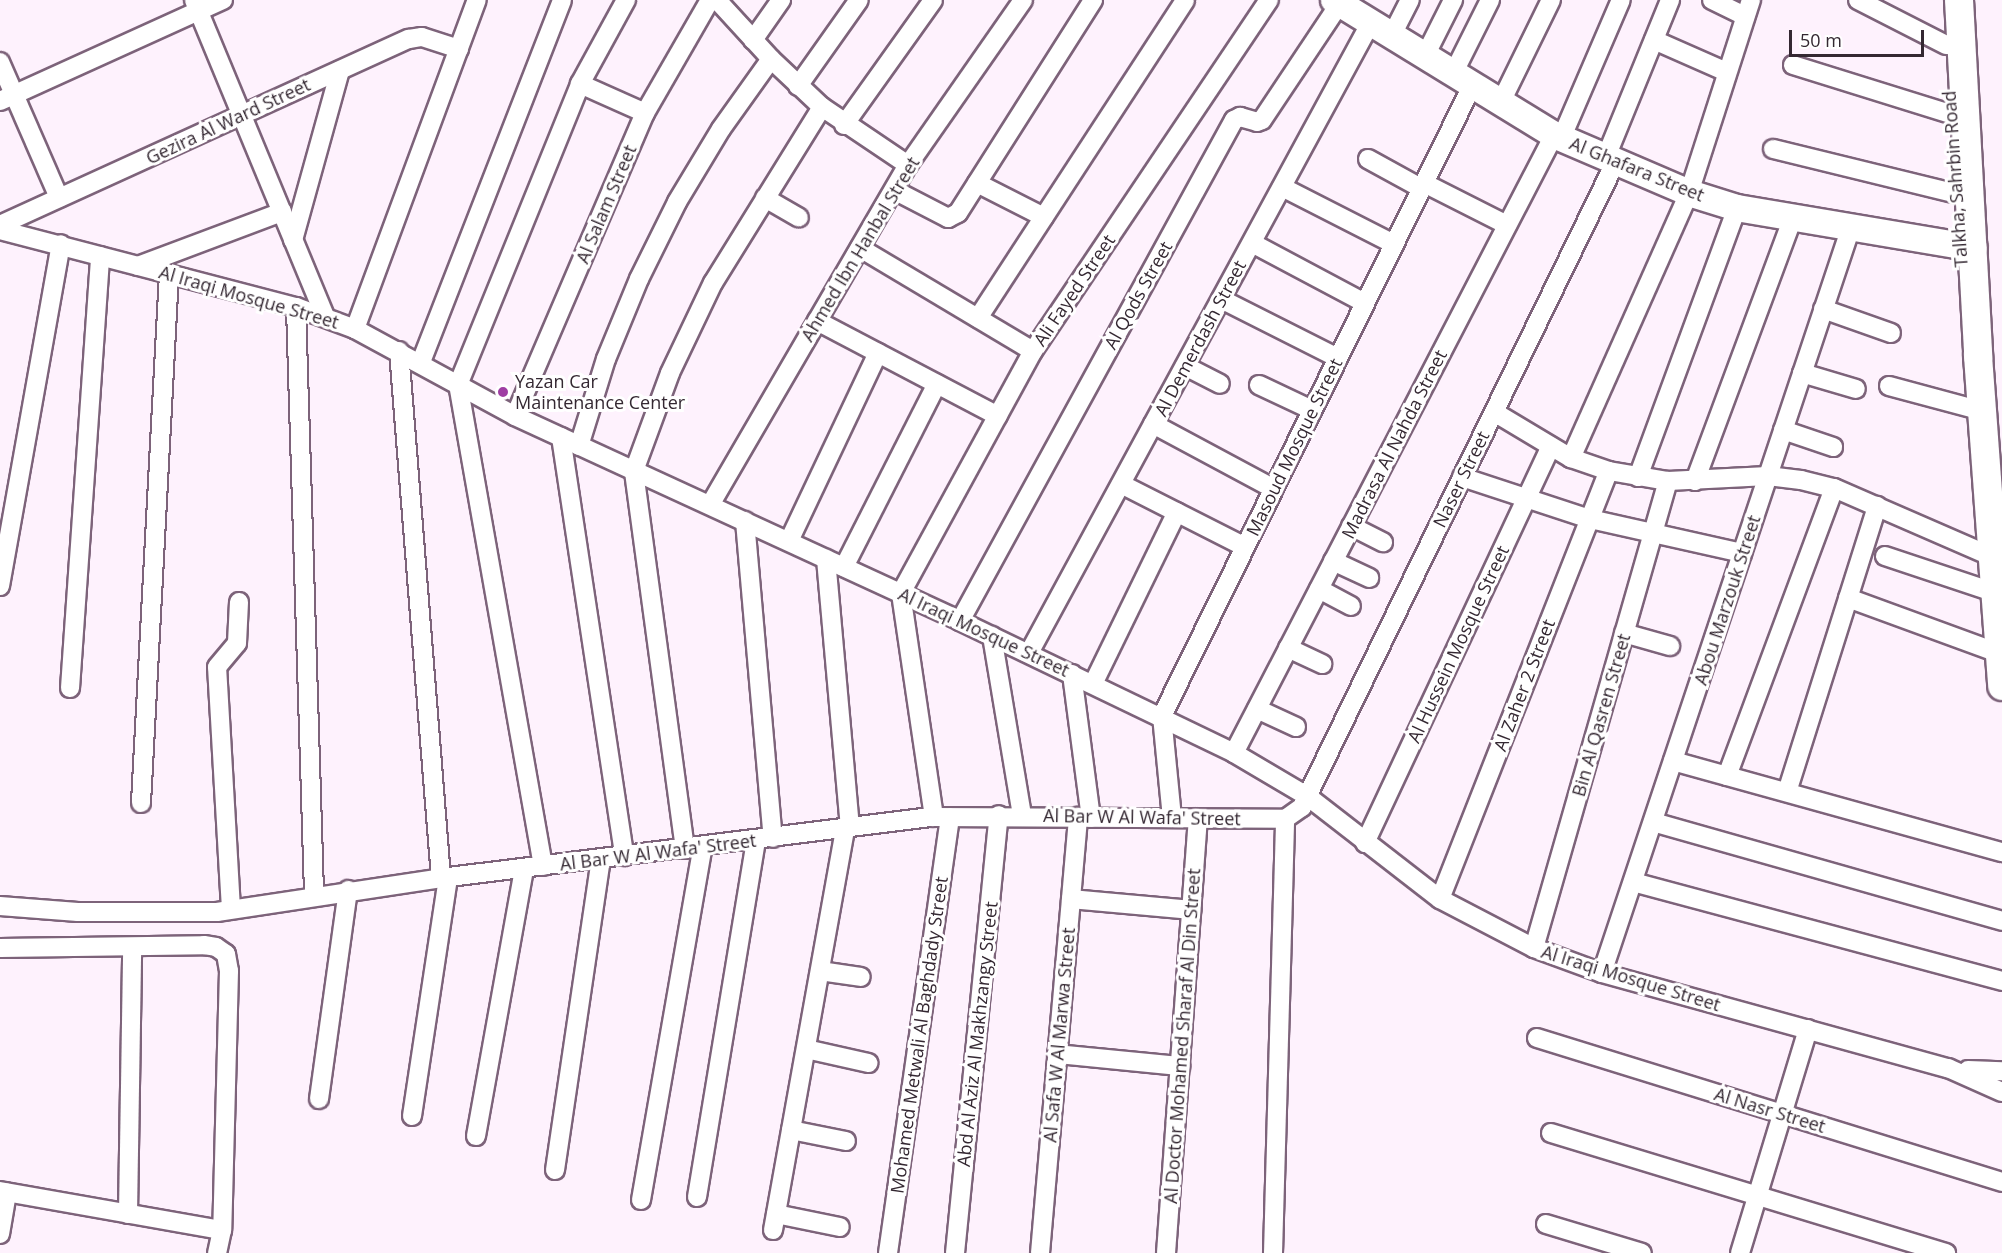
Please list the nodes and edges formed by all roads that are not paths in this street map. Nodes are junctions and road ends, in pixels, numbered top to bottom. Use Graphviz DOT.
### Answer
graph roads {
  1 [pos="223,0"];
  2 [pos="477,0"];
  3 [pos="562,0"];
  4 [pos="626,0"];
  5 [pos="710,0"];
  6 [pos="717,0"];
  7 [pos="781,0"];
  8 [pos="859,0"];
  9 [pos="933,0"];
  10 [pos="1023,0"];
  11 [pos="1093,0"];
  12 [pos="1185,0"];
  13 [pos="1269,0"];
  14 [pos="1410,0"];
  15 [pos="1453,0"];
  16 [pos="1490,0"];
  17 [pos="1551,0"];
  18 [pos="1621,0"];
  19 [pos="1670,0"];
  20 [pos="1712,0"];
  21 [pos="1942,0"];
  22 [pos="1959,0"];
  23 [pos="1336,1"];
  24 [pos="1861,1"];
  25 [pos="196,5"];
  26 [pos="1748,8"];
  27 [pos="1382,28"];
  28 [pos="753,40"];
  29 [pos="1654,40"];
  30 [pos="1946,45"];
  31 [pos="459,48"];
  32 [pos="1425,56"];
  33 [pos="771,59"];
  34 [pos="0,62"];
  35 [pos="1793,65"];
  36 [pos="340,70"];
  37 [pos="1727,72"];
  38 [pos="1462,80"];
  39 [pos="580,84"];
  40 [pos="798,86"];
  41 [pos="7,98"];
  42 [pos="1500,104"];
  43 [pos="822,107"];
  44 [pos="645,112"];
  45 [pos="1950,114"];
  46 [pos="242,115"];
  47 [pos="844,124"];
  48 [pos="1558,137"];
  49 [pos="1773,150"];
  50 [pos="1368,159"];
  51 [pos="1611,159"];
  52 [pos="908,165"];
  53 [pos="977,183"];
  54 [pos="1422,186"];
  55 [pos="1282,187"];
  56 [pos="894,190"];
  57 [pos="1689,193"];
  58 [pos="1954,193"];
  59 [pos="59,198"];
  60 [pos="765,198"];
  61 [pos="1737,208"];
  62 [pos="282,212"];
  63 [pos="1044,217"];
  64 [pos="1792,217"];
  65 [pos="800,218"];
  66 [pos="0,225"];
  67 [pos="1507,225"];
  68 [pos="1851,227"];
  69 [pos="0,230"];
  70 [pos="293,240"];
  71 [pos="1252,243"];
  72 [pos="61,244"];
  73 [pos="1394,244"];
  74 [pos="1966,247"];
  75 [pos="860,248"];
  76 [pos="100,256"];
  77 [pos="138,266"];
  78 [pos="169,274"];
  79 [pos="1221,300"];
  80 [pos="1365,303"];
  81 [pos="296,307"];
  82 [pos="1823,309"];
  83 [pos="325,317"];
  84 [pos="978,318"];
  85 [pos="817,321"];
  86 [pos="355,329"];
  87 [pos="1891,333"];
  88 [pos="399,351"];
  89 [pos="1033,351"];
  90 [pos="878,353"];
  91 [pos="1338,358"];
  92 [pos="421,362"];
  93 [pos="1185,366"];
  94 [pos="1802,373"];
  95 [pos="938,384"];
  96 [pos="1220,384"];
  97 [pos="458,385"];
  98 [pos="1259,385"];
  99 [pos="1889,386"];
  100 [pos="1856,389"];
  101 [pos="1312,410"];
  102 [pos="1982,411"];
  103 [pos="1494,412"];
  104 [pos="515,416"];
  105 [pos="998,416"];
  106 [pos="1153,424"];
  107 [pos="1783,430"];
  108 [pos="561,437"];
  109 [pos="579,446"];
  110 [pos="1551,446"];
  111 [pos="1833,447"];
  112 [pos="1571,458"];
  113 [pos="634,471"];
  114 [pos="1609,471"];
  115 [pos="1768,476"];
  116 [pos="1462,477"];
  117 [pos="1638,477"];
  118 [pos="1668,481"];
  119 [pos="1695,481"];
  120 [pos="1121,484"];
  121 [pos="1834,488"];
  122 [pos="1274,489"];
  123 [pos="1525,500"];
  124 [pos="710,505"];
  125 [pos="1877,506"];
  126 [pos="1177,512"];
  127 [pos="1590,519"];
  128 [pos="745,521"];
  129 [pos="1351,526"];
  130 [pos="1652,535"];
  131 [pos="789,541"];
  132 [pos="1383,542"];
  133 [pos="1245,547"];
  134 [pos="1742,553"];
  135 [pos="1885,556"];
  136 [pos="1993,557"];
  137 [pos="826,559"];
  138 [pos="1333,561"];
  139 [pos="844,567"];
  140 [pos="1369,578"];
  141 [pos="0,586"];
  142 [pos="1318,589"];
  143 [pos="901,593"];
  144 [pos="1996,593"];
  145 [pos="1848,598"];
  146 [pos="239,602"];
  147 [pos="1351,606"];
  148 [pos="960,621"];
  149 [pos="1624,633"];
  150 [pos="992,636"];
  151 [pos="1671,646"];
  152 [pos="1288,648"];
  153 [pos="1029,653"];
  154 [pos="2001,654"];
  155 [pos="1323,664"];
  156 [pos="1072,674"];
  157 [pos="1093,684"];
  158 [pos="2002,686"];
  159 [pos="70,688"];
  160 [pos="1257,708"];
  161 [pos="1162,716"];
  162 [pos="1296,727"];
  163 [pos="1234,753"];
  164 [pos="1673,761"];
  165 [pos="1727,776"];
  166 [pos="1787,792"];
  167 [pos="1306,796"];
  168 [pos="141,803"];
  169 [pos="999,815"];
  170 [pos="1022,815"];
  171 [pos="942,817"];
  172 [pos="1084,817"];
  173 [pos="1172,818"];
  174 [pos="1198,819"];
  175 [pos="1286,819"];
  176 [pos="1653,822"];
  177 [pos="848,827"];
  178 [pos="765,839"];
  179 [pos="1365,843"];
  180 [pos="694,848"];
  181 [pos="2002,852"];
  182 [pos="624,856"];
  183 [pos="601,859"];
  184 [pos="543,866"];
  185 [pos="524,869"];
  186 [pos="444,878"];
  187 [pos="1633,882"];
  188 [pos="348,890"];
  189 [pos="314,894"];
  190 [pos="1071,899"];
  191 [pos="1440,899"];
  192 [pos="0,906"];
  193 [pos="231,909"];
  194 [pos="1191,909"];
  195 [pos="2002,921"];
  196 [pos="0,948"];
  197 [pos="132,948"];
  198 [pos="1534,948"];
  199 [pos="820,970"];
  200 [pos="1602,973"];
  201 [pos="861,977"];
  202 [pos="2002,981"];
  203 [pos="1808,1029"];
  204 [pos="1537,1038"];
  205 [pos="806,1049"];
  206 [pos="1057,1054"];
  207 [pos="868,1063"];
  208 [pos="1180,1066"];
  209 [pos="1948,1068"];
  210 [pos="2002,1071"];
  211 [pos="2002,1092"];
  212 [pos="319,1099"];
  213 [pos="1782,1114"];
  214 [pos="412,1116"];
  215 [pos="791,1130"];
  216 [pos="1551,1133"];
  217 [pos="476,1136"];
  218 [pos="846,1141"];
  219 [pos="555,1170"];
  220 [pos="2002,1182"];
  221 [pos="4,1192"];
  222 [pos="1757,1196"];
  223 [pos="696,1197"];
  224 [pos="641,1200"];
  225 [pos="128,1214"];
  226 [pos="1546,1224"];
  227 [pos="840,1227"];
  228 [pos="222,1230"];
  229 [pos="0,1234"];
  230 [pos="217,1253"];
  231 [pos="888,1253"];
  232 [pos="956,1253"];
  233 [pos="1040,1253"];
  234 [pos="1166,1253"];
  235 [pos="1274,1253"];
  236 [pos="1642,1253"];
  237 [pos="1740,1253"];
  238 [pos="1946,1253"];
  1 -- 25 [label="street"];
  2 -- 31 [label="street"];
  3 -- 92 [label="street"];
  4 -- 39 [label="street"];
  5 -- 44 [label="street, Al Salam Street"];
  6 -- 28 [label="street"];
  7 -- 28 [label="street"];
  8 -- 40 [label="street"];
  9 -- 47 [label="street"];
  10 -- 52 [label="street, Ahmed Ibn Hanbal Street"];
  11 -- 53 [label="street"];
  12 -- 63 [label="street"];
  13 -- 89 [label="street, Ali Fayed Street"];
  14 -- 27 [label="street, Al Demerdash Street"];
  15 -- 32 [label="street"];
  16 -- 38 [label="street, Masoud Mosque Street"];
  17 -- 42 [label="street"];
  18 -- 48 [label="street, Madrasa Al Nahda Street"];
  19 -- 29 [label="street, Naser Street"];
  20 -- 26 [label="street"];
  21 -- 30 [label="main road, Talkha, Sahrbin Road"];
  22 -- 74 [label="main road, Talkha, Sahrbin Road"];
  23 -- 27 [label="street, Al Ghafara Street"];
  23 -- 148 [label="street, Al Qods Street"];
  24 -- 30 [label="street"];
  25 -- 41 [label="street"];
  25 -- 46 [label="street"];
  26 -- 37 [label="street"];
  27 -- 32 [label="street, Al Ghafara Street"];
  27 -- 55 [label="street, Al Demerdash Street"];
  28 -- 33 [label="street"];
  29 -- 37 [label="street"];
  29 -- 51 [label="street, Naser Street"];
  30 -- 45 [label="main road, Talkha, Sahrbin Road"];
  31 -- 36 [label="street, Gezira Al Ward Street"];
  31 -- 86 [label="street"];
  32 -- 38 [label="street, Al Ghafara Street"];
  33 -- 40 [label="street"];
  33 -- 109 [label="street"];
  34 -- 41 [label="street"];
  35 -- 45 [label="street"];
  36 -- 46 [label="street, Gezira Al Ward Street"];
  36 -- 70 [label="street"];
  37 -- 57 [label="street"];
  38 -- 42 [label="street, Al Ghafara Street"];
  38 -- 54 [label="street, Masoud Mosque Street"];
  39 -- 44 [label="street"];
  39 -- 97 [label="street"];
  40 -- 43 [label="street"];
  41 -- 59 [label="street"];
  42 -- 48 [label="street, Al Ghafara Street"];
  43 -- 47 [label="street"];
  43 -- 60 [label="street"];
  44 -- 104 [label="street, Al Salam Street"];
  45 -- 58 [label="main road, Talkha, Sahrbin Road"];
  46 -- 59 [label="street, Gezira Al Ward Street"];
  46 -- 62 [label="street"];
  47 -- 52 [label="street"];
  48 -- 51 [label="street, Al Ghafara Street"];
  48 -- 67 [label="street, Madrasa Al Nahda Street"];
  49 -- 58 [label="street"];
  50 -- 54 [label="street"];
  51 -- 57 [label="street, Al Ghafara Street"];
  51 -- 103 [label="street, Naser Street"];
  52 -- 56 [label="street, Ahmed Ibn Hanbal Street"];
  53 -- 56 [label="street"];
  53 -- 63 [label="street"];
  54 -- 67 [label="street"];
  54 -- 73 [label="street, Masoud Mosque Street"];
  55 -- 71 [label="street, Al Demerdash Street"];
  55 -- 73 [label="street"];
  56 -- 75 [label="street, Ahmed Ibn Hanbal Street"];
  57 -- 61 [label="street, Al Ghafara Street"];
  57 -- 112 [label="street"];
  58 -- 74 [label="main road, Talkha, Sahrbin Road"];
  59 -- 66 [label="street, Gezira Al Ward Street"];
  60 -- 65 [label="street"];
  60 -- 113 [label="street"];
  61 -- 64 [label="street, Al Ghafara Street"];
  61 -- 117 [label="street"];
  62 -- 70 [label="street"];
  62 -- 77 [label="street"];
  63 -- 84 [label="street"];
  64 -- 68 [label="street, Al Ghafara Street"];
  64 -- 119 [label="street"];
  67 -- 129 [label="street, Madrasa Al Nahda Street"];
  68 -- 74 [label="street, Al Ghafara Street"];
  68 -- 82 [label="street, Abou Marzouk Street"];
  69 -- 72 [label="street, Al Iraqi Mosque Street"];
  70 -- 83 [label="street"];
  71 -- 79 [label="street, Al Demerdash Street"];
  71 -- 80 [label="street"];
  72 -- 76 [label="street, Al Iraqi Mosque Street"];
  72 -- 141 [label="street"];
  73 -- 80 [label="street, Masoud Mosque Street"];
  74 -- 102 [label="main road, Talkha, Sahrbin Road"];
  75 -- 84 [label="street"];
  75 -- 85 [label="street, Ahmed Ibn Hanbal Street"];
  76 -- 77 [label="street, Al Iraqi Mosque Street"];
  76 -- 159 [label="street"];
  77 -- 78 [label="street, Al Iraqi Mosque Street"];
  78 -- 81 [label="street, Al Iraqi Mosque Street"];
  78 -- 168 [label="street"];
  79 -- 91 [label="street"];
  79 -- 93 [label="street, Al Demerdash Street"];
  80 -- 91 [label="street, Masoud Mosque Street"];
  81 -- 83 [label="street, Al Iraqi Mosque Street"];
  81 -- 189 [label="street"];
  82 -- 87 [label="street"];
  82 -- 94 [label="street, Abou Marzouk Street"];
  83 -- 86 [label="street, Al Iraqi Mosque Street"];
  84 -- 89 [label="street"];
  85 -- 90 [label="street"];
  85 -- 124 [label="street, Ahmed Ibn Hanbal Street"];
  86 -- 88 [label="street, Al Iraqi Mosque Street"];
  88 -- 92 [label="street, Al Iraqi Mosque Street"];
  88 -- 186 [label="street"];
  89 -- 105 [label="street, Ali Fayed Street"];
  90 -- 95 [label="street"];
  90 -- 131 [label="street"];
  91 -- 101 [label="street, Masoud Mosque Street"];
  92 -- 97 [label="street, Al Iraqi Mosque Street"];
  93 -- 96 [label="street"];
  93 -- 106 [label="street, Al Demerdash Street"];
  94 -- 100 [label="street"];
  94 -- 107 [label="street, Abou Marzouk Street"];
  95 -- 105 [label="street"];
  95 -- 139 [label="street"];
  97 -- 104 [label="street, Al Iraqi Mosque Street"];
  97 -- 184 [label="street"];
  98 -- 101 [label="street"];
  99 -- 102 [label="street"];
  101 -- 122 [label="street, Masoud Mosque Street"];
  102 -- 136 [label="main road, Talkha, Sahrbin Road"];
  103 -- 110 [label="street"];
  103 -- 116 [label="street, Naser Street"];
  104 -- 108 [label="street, Al Iraqi Mosque Street"];
  105 -- 143 [label="street, Ali Fayed Street"];
  106 -- 120 [label="street, Al Demerdash Street"];
  106 -- 122 [label="street"];
  107 -- 111 [label="street"];
  107 -- 115 [label="street, Abou Marzouk Street"];
  108 -- 109 [label="street, Al Iraqi Mosque Street"];
  108 -- 182 [label="street"];
  109 -- 113 [label="street, Al Iraqi Mosque Street"];
  110 -- 112 [label="street"];
  110 -- 123 [label="street, Al Hussein Mosque Street"];
  112 -- 114 [label="street"];
  113 -- 124 [label="street, Al Iraqi Mosque Street"];
  113 -- 180 [label="street"];
  114 -- 117 [label="street"];
  114 -- 127 [label="street, Al Zaher 2 Street"];
  115 -- 119 [label="street"];
  115 -- 121 [label="street"];
  115 -- 134 [label="street, Abou Marzouk Street"];
  116 -- 123 [label="street"];
  116 -- 167 [label="street, Naser Street"];
  117 -- 118 [label="street"];
  118 -- 119 [label="street"];
  118 -- 130 [label="street, Bin Al Qasren Street"];
  120 -- 126 [label="street"];
  120 -- 153 [label="street, Al Demerdash Street"];
  121 -- 125 [label="street"];
  121 -- 165 [label="street"];
  122 -- 133 [label="street, Masoud Mosque Street"];
  123 -- 127 [label="street"];
  123 -- 179 [label="street, Al Hussein Mosque Street"];
  124 -- 128 [label="street, Al Iraqi Mosque Street"];
  125 -- 136 [label="street"];
  125 -- 145 [label="street"];
  126 -- 133 [label="street"];
  126 -- 157 [label="street"];
  127 -- 130 [label="street"];
  127 -- 191 [label="street, Al Zaher 2 Street"];
  128 -- 131 [label="street, Al Iraqi Mosque Street"];
  128 -- 178 [label="street"];
  129 -- 132 [label="street"];
  129 -- 138 [label="street, Madrasa Al Nahda Street"];
  130 -- 134 [label="street"];
  130 -- 149 [label="street, Bin Al Qasren Street"];
  131 -- 137 [label="street, Al Iraqi Mosque Street"];
  133 -- 161 [label="street, Masoud Mosque Street"];
  134 -- 164 [label="street, Abou Marzouk Street"];
  135 -- 144 [label="street"];
  136 -- 144 [label="main road, Talkha, Sahrbin Road"];
  137 -- 139 [label="street, Al Iraqi Mosque Street"];
  137 -- 177 [label="street"];
  138 -- 140 [label="street"];
  138 -- 142 [label="street, Madrasa Al Nahda Street"];
  139 -- 143 [label="street, Al Iraqi Mosque Street"];
  142 -- 147 [label="street"];
  142 -- 152 [label="street, Madrasa Al Nahda Street"];
  143 -- 148 [label="street, Al Iraqi Mosque Street"];
  143 -- 171 [label="street, Mohamed Metwali Al Baghdady Street"];
  144 -- 154 [label="main road, Talkha, Sahrbin Road"];
  145 -- 154 [label="street"];
  145 -- 166 [label="street"];
  146 -- 193 [label="street"];
  148 -- 150 [label="street, Al Iraqi Mosque Street"];
  149 -- 151 [label="street"];
  149 -- 198 [label="street, Bin Al Qasren Street"];
  150 -- 153 [label="street, Al Iraqi Mosque Street"];
  150 -- 170 [label="street"];
  152 -- 155 [label="street"];
  152 -- 160 [label="street, Madrasa Al Nahda Street"];
  153 -- 156 [label="street, Al Iraqi Mosque Street"];
  154 -- 158 [label="main road, Talkha, Sahrbin Road"];
  156 -- 157 [label="street, Al Iraqi Mosque Street"];
  156 -- 172 [label="street, Al Safa W Al Marwa Street"];
  157 -- 161 [label="street, Al Iraqi Mosque Street"];
  160 -- 162 [label="street"];
  160 -- 163 [label="street, Madrasa Al Nahda Street"];
  161 -- 163 [label="street, Al Iraqi Mosque Street"];
  161 -- 173 [label="street"];
  163 -- 167 [label="street, Al Iraqi Mosque Street"];
  164 -- 165 [label="street"];
  164 -- 176 [label="street, Abou Marzouk Street"];
  165 -- 166 [label="street"];
  166 -- 181 [label="street"];
  167 -- 175 [label="street"];
  167 -- 179 [label="street, Al Iraqi Mosque Street"];
  169 -- 170 [label="street, Al Bar W Al Wafa' Street"];
  169 -- 171 [label="street, Al Bar W Al Wafa' Street"];
  169 -- 232 [label="street, Abd Al Aziz Al Makhzangy Street"];
  170 -- 172 [label="street, Al Bar W Al Wafa' Street"];
  171 -- 177 [label="street, Al Bar W Al Wafa' Street"];
  171 -- 231 [label="street, Mohamed Metwali Al Baghdady Street"];
  172 -- 173 [label="street, Al Bar W Al Wafa' Street"];
  172 -- 190 [label="street, Al Safa W Al Marwa Street"];
  173 -- 174 [label="street, Al Bar W Al Wafa' Street"];
  174 -- 175 [label="street, Al Bar W Al Wafa' Street"];
  174 -- 194 [label="street, Al Doctor Mohamed Sharaf Al Din Street"];
  175 -- 235 [label="street"];
  176 -- 187 [label="street, Abou Marzouk Street"];
  176 -- 195 [label="street"];
  177 -- 178 [label="street, Al Bar W Al Wafa' Street"];
  177 -- 199 [label="street"];
  178 -- 180 [label="street, Al Bar W Al Wafa' Street"];
  178 -- 223 [label="street"];
  179 -- 191 [label="street, Al Iraqi Mosque Street"];
  180 -- 182 [label="street, Al Bar W Al Wafa' Street"];
  180 -- 224 [label="street"];
  182 -- 183 [label="street, Al Bar W Al Wafa' Street"];
  183 -- 184 [label="street, Al Bar W Al Wafa' Street"];
  183 -- 219 [label="street"];
  184 -- 185 [label="street, Al Bar W Al Wafa' Street"];
  185 -- 186 [label="street, Al Bar W Al Wafa' Street"];
  185 -- 217 [label="street"];
  186 -- 188 [label="street, Al Bar W Al Wafa' Street"];
  186 -- 214 [label="street"];
  187 -- 200 [label="street, Abou Marzouk Street"];
  187 -- 202 [label="street"];
  188 -- 189 [label="street, Al Bar W Al Wafa' Street"];
  188 -- 212 [label="street"];
  189 -- 193 [label="street, Al Bar W Al Wafa' Street"];
  190 -- 194 [label="street"];
  190 -- 206 [label="street, Al Safa W Al Marwa Street"];
  191 -- 198 [label="street, Al Iraqi Mosque Street"];
  192 -- 193 [label="street, Al Bar W Al Wafa' Street"];
  194 -- 208 [label="street, Al Doctor Mohamed Sharaf Al Din Street"];
  196 -- 197 [label="street"];
  197 -- 225 [label="street"];
  197 -- 228 [label="street"];
  198 -- 200 [label="street, Al Iraqi Mosque Street"];
  199 -- 201 [label="street"];
  199 -- 205 [label="street"];
  200 -- 203 [label="street, Al Iraqi Mosque Street"];
  203 -- 209 [label="street, Al Iraqi Mosque Street"];
  203 -- 213 [label="street"];
  204 -- 213 [label="street, Al Nasr Street"];
  205 -- 207 [label="street"];
  205 -- 215 [label="street"];
  206 -- 208 [label="street"];
  206 -- 233 [label="street, Al Safa W Al Marwa Street"];
  208 -- 234 [label="street, Al Doctor Mohamed Sharaf Al Din Street"];
  209 -- 210 [label="street, Al Iraqi Mosque Street"];
  209 -- 211 [label="street, Al Iraqi Mosque Street"];
  213 -- 220 [label="street, Al Nasr Street"];
  213 -- 222 [label="street"];
  215 -- 218 [label="street"];
  215 -- 227 [label="street"];
  216 -- 222 [label="street"];
  221 -- 225 [label="street"];
  221 -- 229 [label="street"];
  222 -- 237 [label="street"];
  222 -- 238 [label="street"];
  225 -- 228 [label="street"];
  226 -- 236 [label="street"];
  228 -- 230 [label="street"];
}
